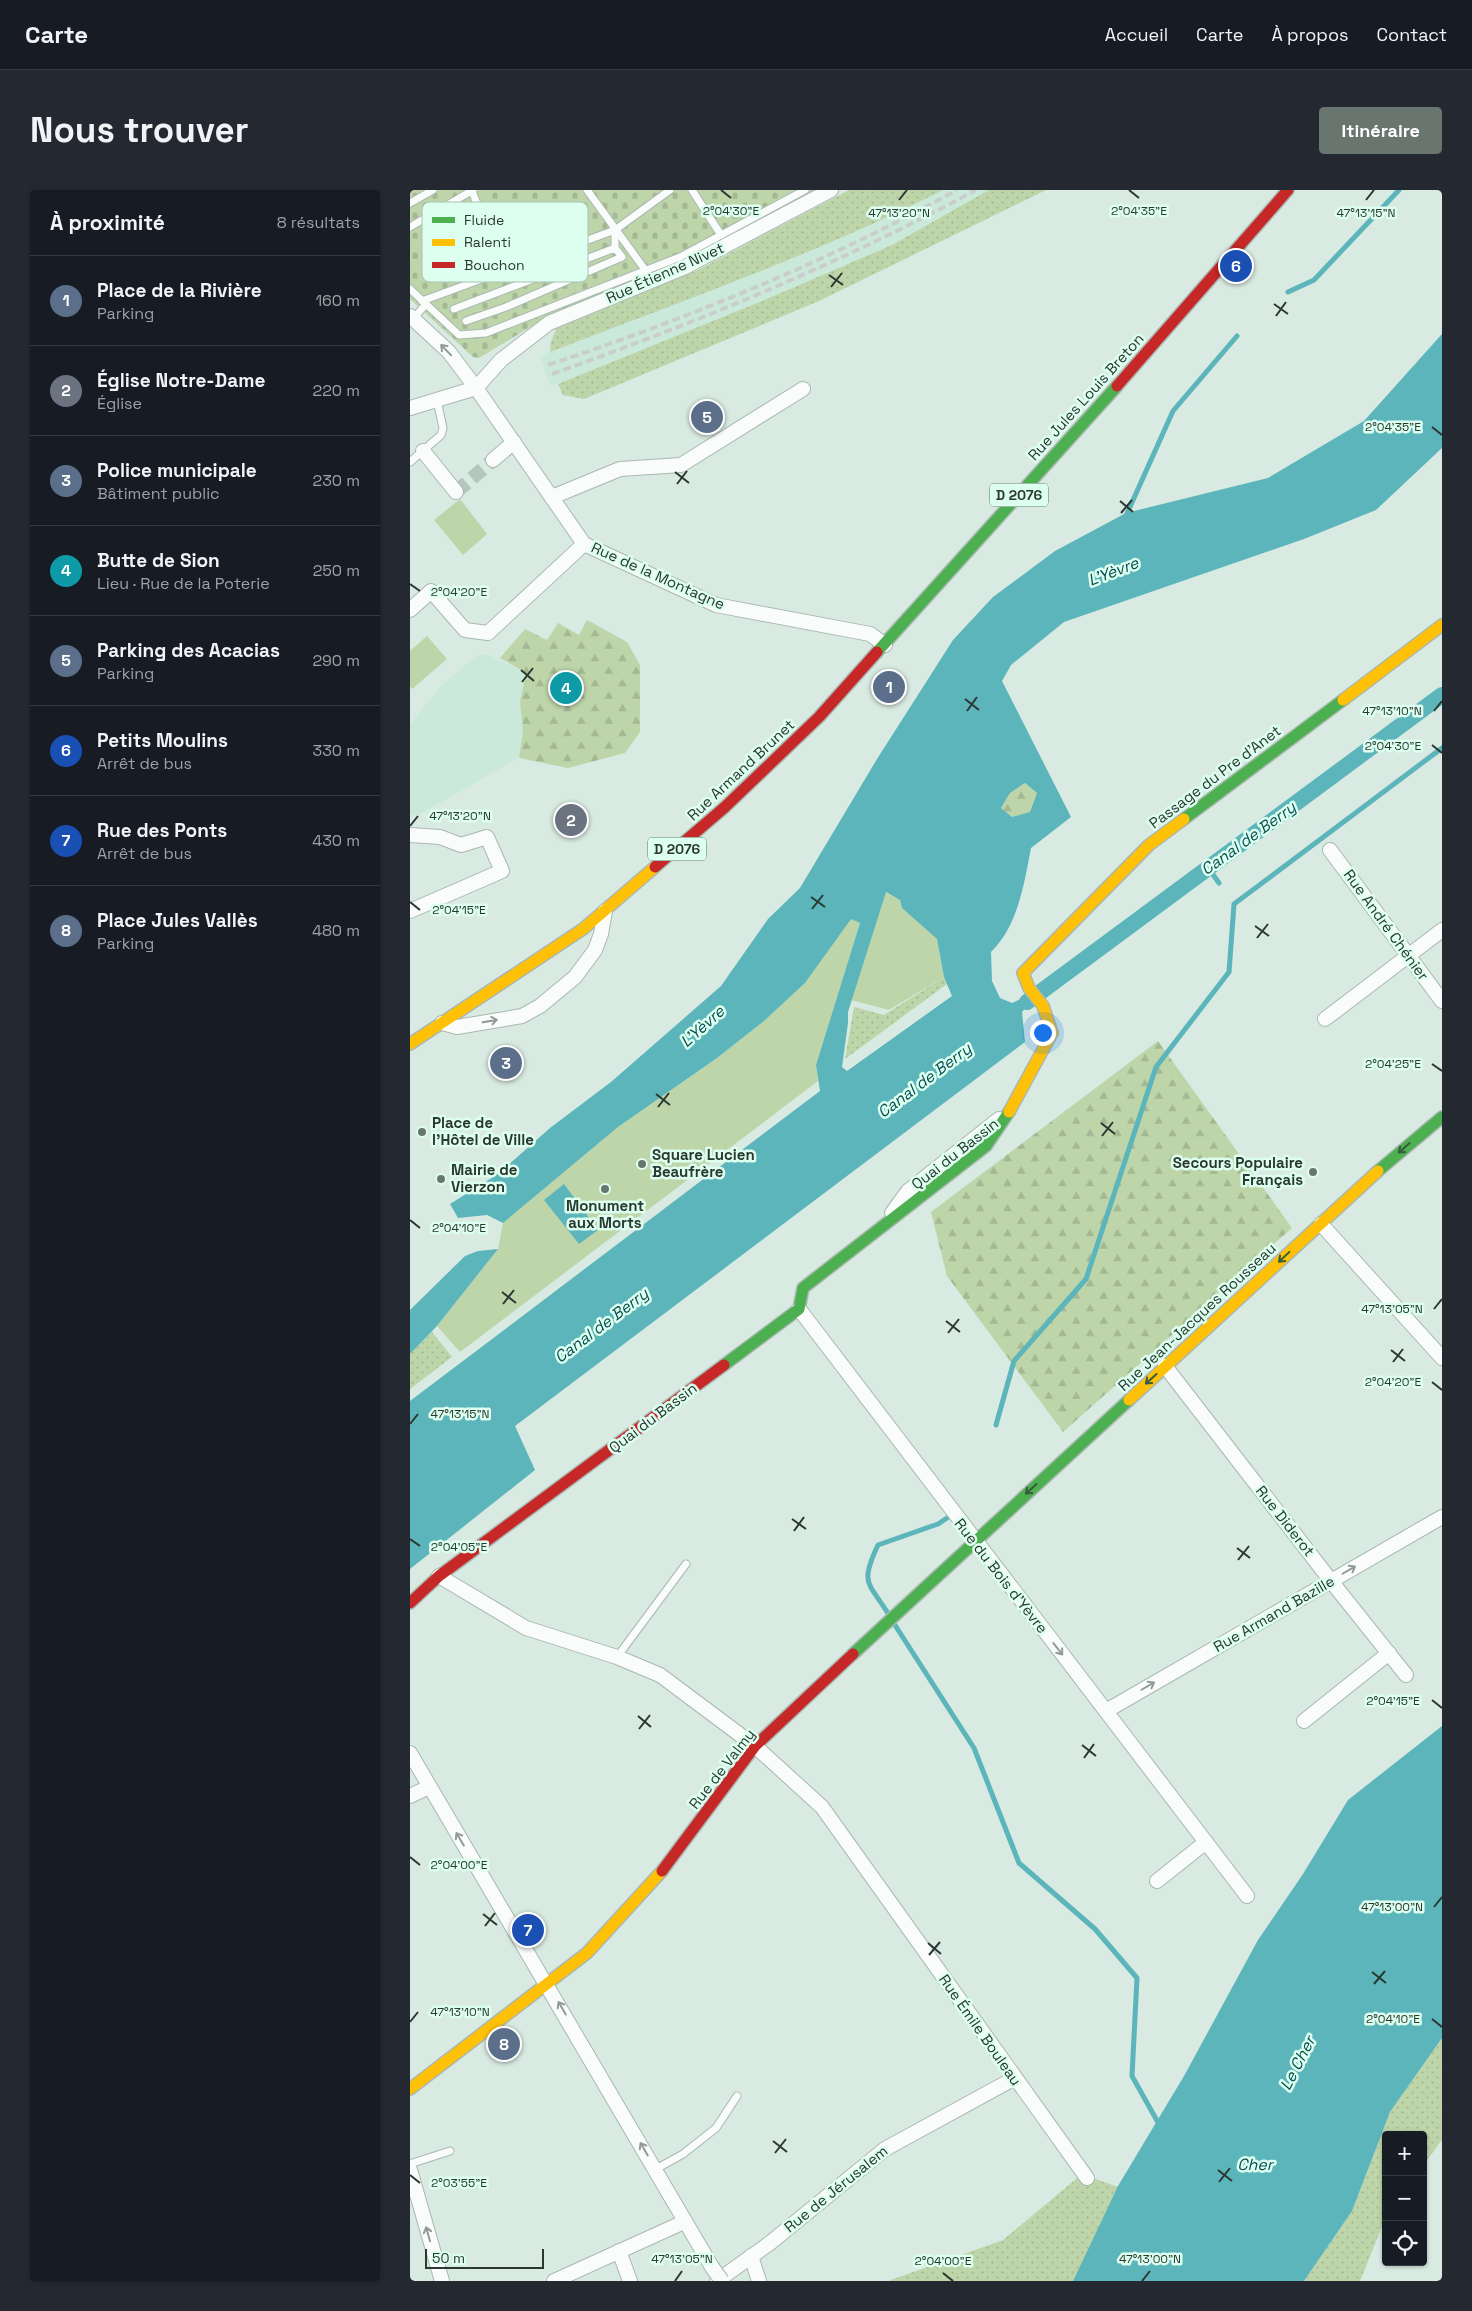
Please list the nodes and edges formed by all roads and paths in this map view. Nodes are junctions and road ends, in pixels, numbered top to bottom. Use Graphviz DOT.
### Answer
graph roads {
  1 [pos="433,190"];
  2 [pos="473,190"];
  3 [pos="587,190"];
  4 [pos="670,190"];
  5 [pos="692,190"];
  6 [pos="805,190"];
  7 [pos="832,190"];
  8 [pos="1288,190"];
  9 [pos="453,202"];
  10 [pos="478,202"];
  11 [pos="410,203"];
  12 [pos="422,220"];
  13 [pos="410,227"];
  14 [pos="615,230"];
  15 [pos="721,235"];
  16 [pos="588,240"];
  17 [pos="615,248"];
  18 [pos="588,258"];
  19 [pos="646,270"];
  20 [pos="588,272"];
  21 [pos="473,282"];
  22 [pos="525,282"];
  23 [pos="564,282"];
  24 [pos="410,289"];
  25 [pos="424,302"];
  26 [pos="454,309"];
  27 [pos="411,318"];
  28 [pos="466,321"];
  29 [pos="476,388"];
  30 [pos="803,389"];
  31 [pos="437,400"];
  32 [pos="410,408"];
  33 [pos="514,442"];
  34 [pos="423,451"];
  35 [pos="493,460"];
  36 [pos="410,462"];
  37 [pos="456,492"];
  38 [pos="552,497"];
  39 [pos="584,544"];
  40 [pos="410,610"];
  41 [pos="1442,625"];
  42 [pos="885,645"];
  43 [pos="410,835"];
  44 [pos="1330,850"];
  45 [pos="410,911"];
  46 [pos="605,911"];
  47 [pos="1442,930"];
  48 [pos="1408,956"];
  49 [pos="1022,973"];
  50 [pos="1442,1001"];
  51 [pos="1325,1019"];
  52 [pos="442,1023"];
  53 [pos="410,1044"];
  54 [pos="1011,1109"];
  55 [pos="1442,1117"];
  56 [pos="1321,1224"];
  57 [pos="882,1225"];
  58 [pos="799,1309"];
  59 [pos="1442,1358"];
  60 [pos="1165,1366"];
  61 [pos="1442,1517"];
  62 [pos="974,1541"];
  63 [pos="686,1564"];
  64 [pos="439,1576"];
  65 [pos="1331,1581"];
  66 [pos="410,1603"];
  67 [pos="1389,1653"];
  68 [pos="617,1657"];
  69 [pos="1406,1675"];
  70 [pos="1106,1711"];
  71 [pos="1304,1721"];
  72 [pos="755,1746"];
  73 [pos="410,1753"];
  74 [pos="429,1787"];
  75 [pos="410,1796"];
  76 [pos="1206,1842"];
  77 [pos="1157,1881"];
  78 [pos="1247,1896"];
  79 [pos="547,1983"];
  80 [pos="1015,2078"];
  81 [pos="410,2089"];
  82 [pos="737,2096"];
  83 [pos="450,2151"];
  84 [pos="410,2164"];
  85 [pos="656,2169"];
  86 [pos="410,2170"];
  87 [pos="1087,2178"];
  88 [pos="684,2222"];
  89 [pos="619,2251"];
  90 [pos="752,2256"];
  91 [pos="442,2281"];
  92 [pos="554,2281"];
  93 [pos="630,2281"];
  94 [pos="717,2281"];
  95 [pos="722,2281"];
  96 [pos="759,2281"];
  1 -- 11 [label="lane"];
  2 -- 9 [label="lane"];
  2 -- 10 [label="lane"];
  3 -- 14 [label="lane"];
  4 -- 14 [label="lane"];
  5 -- 15 [label="lane"];
  6 -- 15 [label="lane"];
  7 -- 29 [label="street, Rue Étienne Nivet"];
  8 -- 42 [label="street, Rue Jules Louis Breton / D 2076"];
  12 -- 13 [label="lane"];
  14 -- 16 [label="lane"];
  14 -- 17 [label="lane"];
  14 -- 19 [label="lane"];
  15 -- 19 [label="lane"];
  17 -- 18 [label="lane"];
  17 -- 20 [label="lane"];
  19 -- 25 [label="lane"];
  21 -- 25 [label="lane"];
  22 -- 26 [label="lane"];
  23 -- 28 [label="lane"];
  24 -- 25 [label="lane"];
  25 -- 27 [label="lane"];
  29 -- 27 [label="street, Rue de la Montagne, one-way"];
  29 -- 31 [label="street"];
  29 -- 33 [label="street, Rue de la Montagne"];
  30 -- 38 [label="street"];
  31 -- 32 [label="street"];
  31 -- 34 [label="lane"];
  33 -- 35 [label="street"];
  33 -- 38 [label="street, Rue de la Montagne"];
  34 -- 36 [label="lane"];
  34 -- 37 [label="street"];
  38 -- 39 [label="street, Rue de la Montagne"];
  39 -- 40 [label="street"];
  39 -- 42 [label="street, Rue de la Montagne"];
  41 -- 49 [label="street, Passage du Pre d’Anet"];
  42 -- 46 [label="street, Rue Armand Brunet / D 2076"];
  43 -- 45 [label="street"];
  44 -- 48 [label="street, Rue André Chénier"];
  46 -- 52 [label="street, Rue Armand Brunet / D 2076"];
  52 -- 46 [label="street, one-way"];
  47 -- 48 [label="street"];
  48 -- 50 [label="street, Rue André Chénier"];
  48 -- 51 [label="street"];
  49 -- 54 [label="street, Quai du Bassin"];
  52 -- 53 [label="street, Rue Armand Brunet / D 2076"];
  54 -- 57 [label="street, Quai du Bassin"];
  55 -- 56 [label="street, Rue Jean-Jacques Rousseau, one-way"];
  56 -- 59 [label="street"];
  56 -- 60 [label="street, Rue Jean-Jacques Rousseau, one-way"];
  57 -- 58 [label="street, Quai du Bassin"];
  58 -- 62 [label="street, Rue du Bois d'Yèvre"];
  58 -- 64 [label="street, Quai du Bassin"];
  60 -- 62 [label="street, Rue Jean-Jacques Rousseau, one-way"];
  60 -- 65 [label="street, Rue Diderot"];
  65 -- 61 [label="street, Rue Armand Bazille, one-way"];
  62 -- 70 [label="street, Rue du Bois d'Yèvre, one-way"];
  62 -- 72 [label="street, Rue de Valmy"];
  63 -- 68 [label="lane"];
  64 -- 66 [label="street, Quai du Bassin"];
  64 -- 68 [label="street, Rue Émile Bouleau"];
  65 -- 67 [label="street, Rue Diderot"];
  70 -- 65 [label="street, Rue Armand Bazille, one-way"];
  67 -- 69 [label="street, Rue Diderot"];
  67 -- 71 [label="street"];
  68 -- 72 [label="street, Rue Émile Bouleau"];
  70 -- 76 [label="street, Rue du Bois d'Yèvre"];
  72 -- 79 [label="street, Rue de Valmy"];
  72 -- 80 [label="street, Rue Émile Bouleau"];
  73 -- 74 [label="street"];
  74 -- 75 [label="street"];
  79 -- 74 [label="street, one-way"];
  76 -- 77 [label="street"];
  76 -- 78 [label="street, Rue du Bois d'Yèvre"];
  79 -- 81 [label="street, Rue de Valmy"];
  85 -- 79 [label="street, one-way"];
  80 -- 87 [label="street, Rue Émile Bouleau"];
  80 -- 90 [label="street, Rue de Jérusalem"];
  82 -- 85 [label="lane"];
  83 -- 84 [label="lane"];
  85 -- 88 [label="street"];
  91 -- 86 [label="street, one-way"];
  88 -- 89 [label="street"];
  88 -- 95 [label="street, bridge"];
  89 -- 92 [label="street"];
  89 -- 93 [label="street"];
  90 -- 94 [label="street, Rue de Jérusalem"];
  90 -- 96 [label="street"];
}
